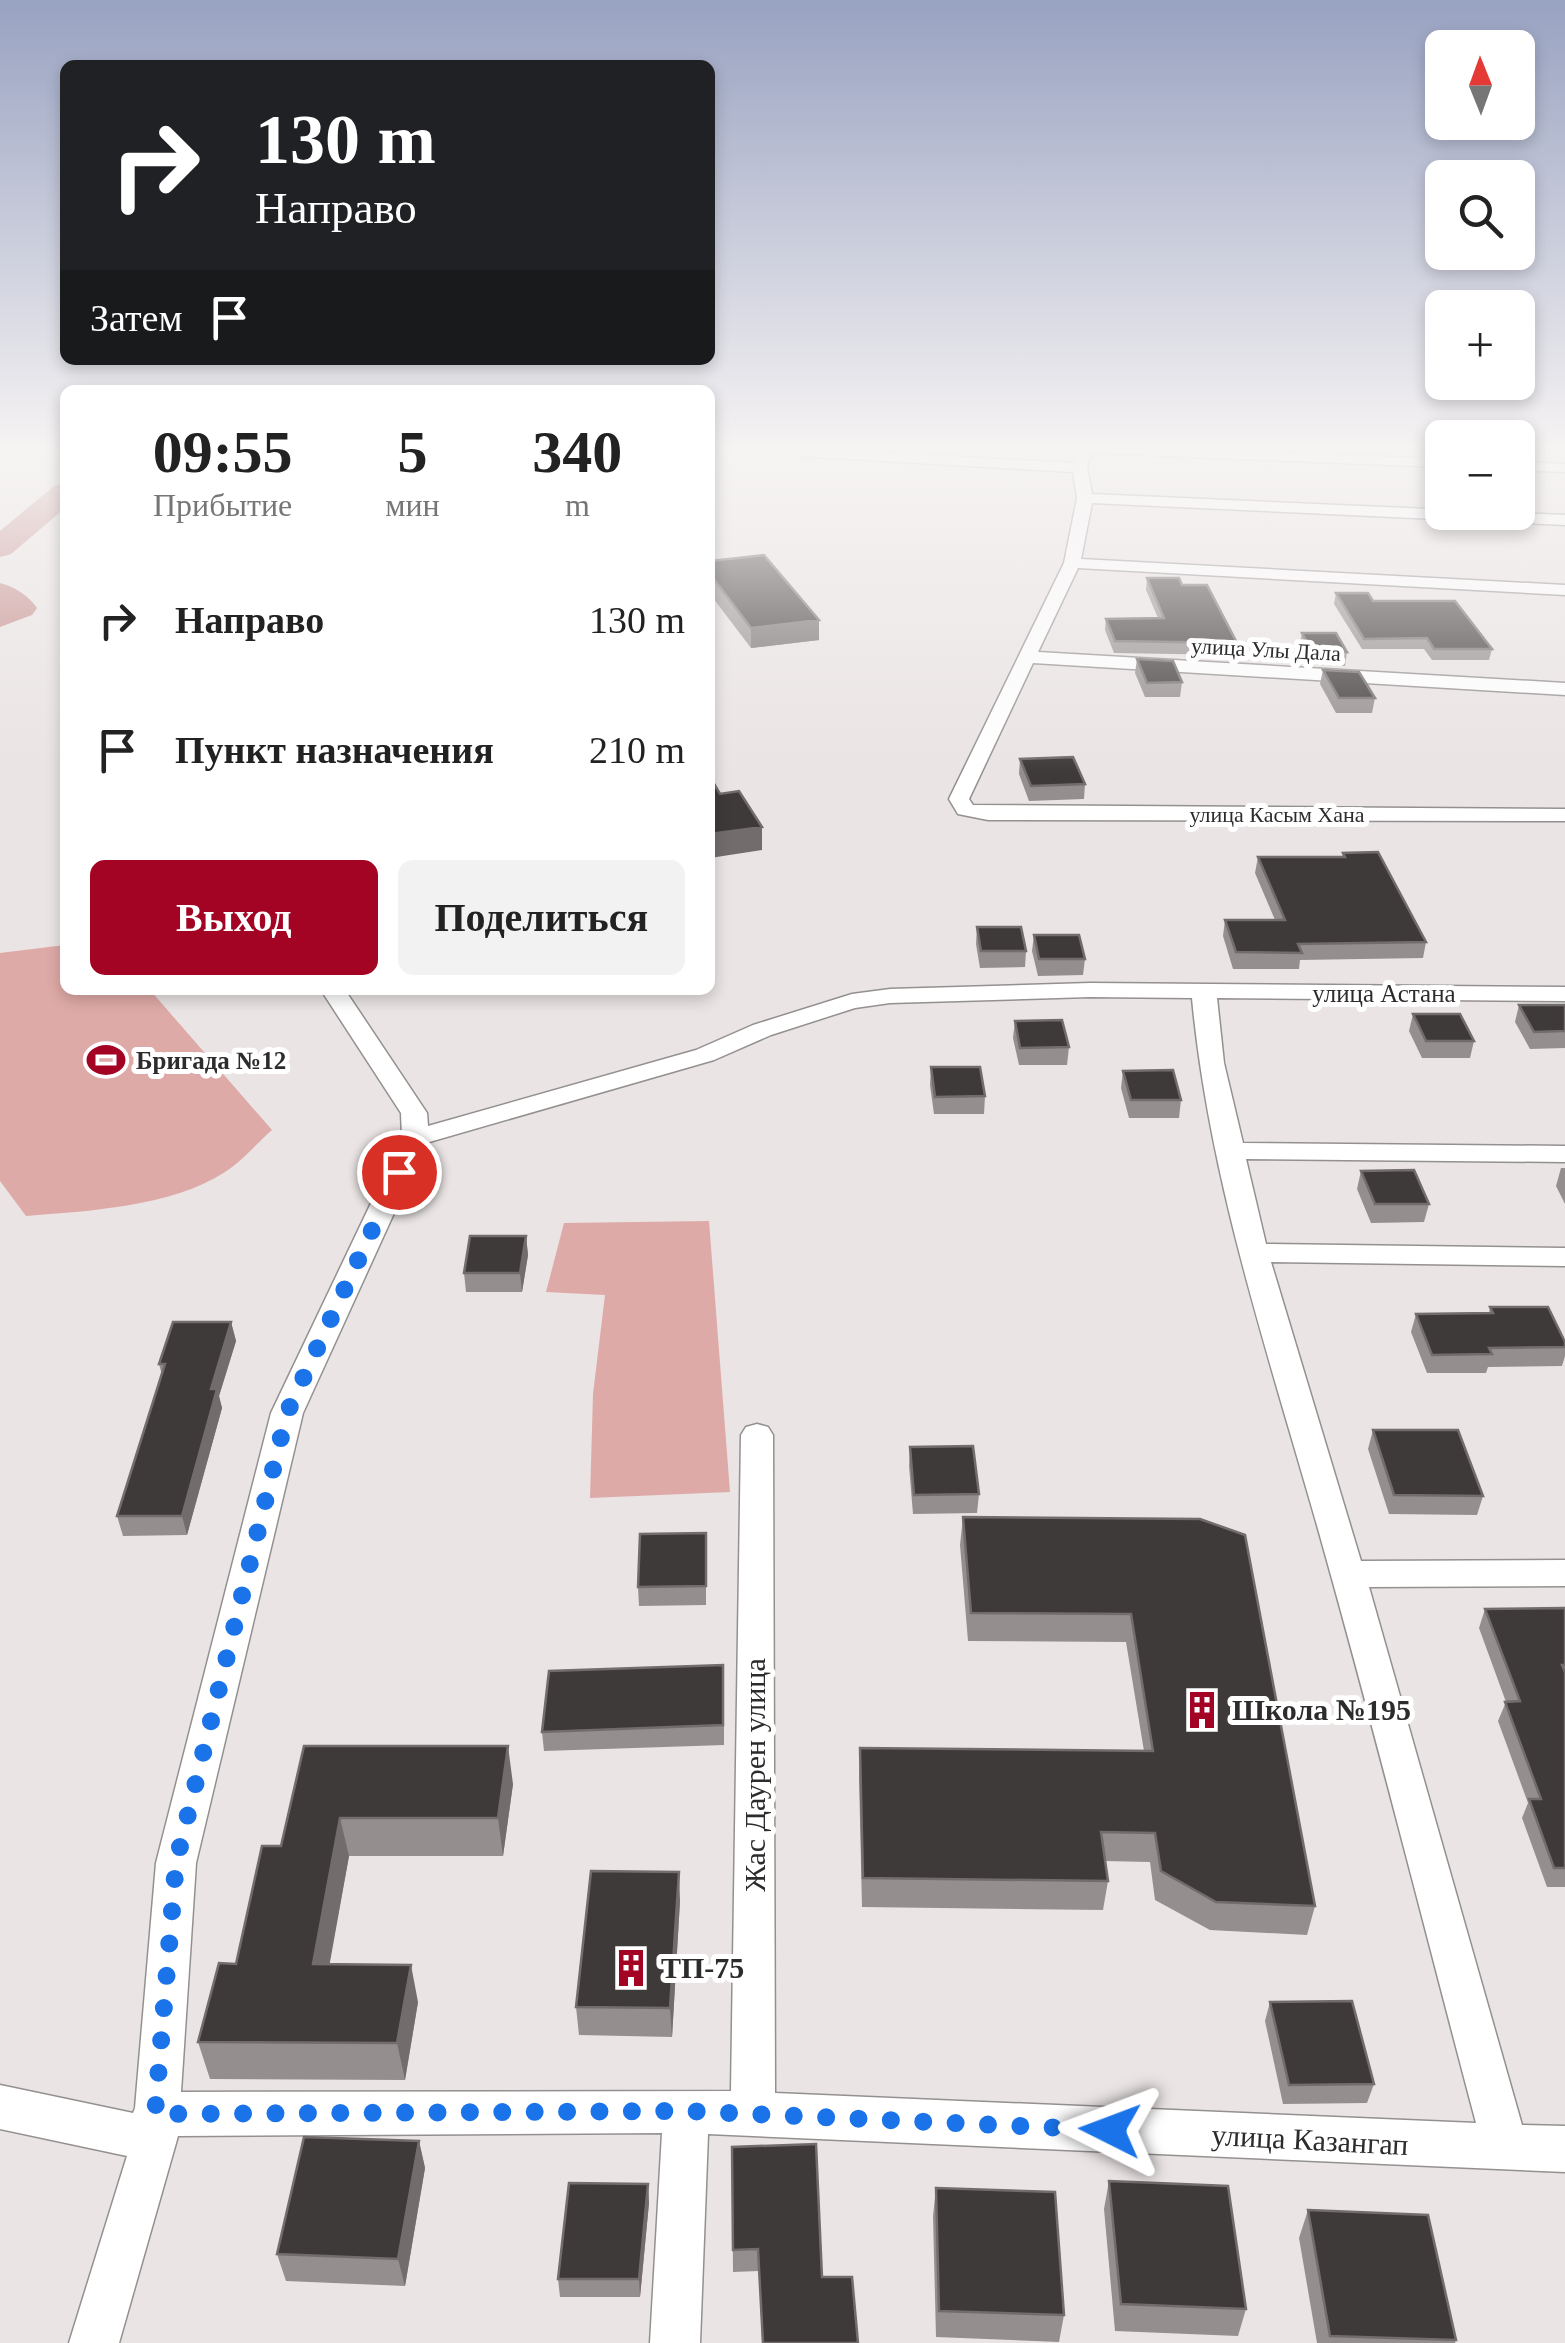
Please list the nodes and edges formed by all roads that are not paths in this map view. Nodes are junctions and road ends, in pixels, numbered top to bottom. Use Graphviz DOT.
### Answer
graph roads {
  1 [pos="1074,554"];
  2 [pos="1072,564"];
  3 [pos="1565,590"];
  4 [pos="1024,657"];
  5 [pos="1565,689"];
  6 [pos="1565,814"];
  7 [pos="1204,992"];
  8 [pos="1565,994"];
  9 [pos="336,995"];
  10 [pos="415,1138"];
  11 [pos="1230,1150"];
  12 [pos="1565,1154"];
  13 [pos="1254,1254"];
  14 [pos="1565,1257"];
  15 [pos="757,1436"];
  16 [pos="1565,1572"];
  17 [pos="1348,1574"];
  18 [pos="0,2108"];
  19 [pos="686,2111"];
  20 [pos="752,2114"];
  21 [pos="155,2127"];
  22 [pos="1506,2149"];
  23 [pos="1565,2149"];
  24 [pos="94,2343"];
  25 [pos="675,2343"];
  1 -- 2 [label="street"];
  2 -- 3 [label="street"];
  2 -- 4 [label="street"];
  4 -- 5 [label="street, улица Улы Дала"];
  4 -- 6 [label="street, улица Касым Хана"];
  7 -- 8 [label="street, улица Астана"];
  7 -- 10 [label="street, улица Астана"];
  7 -- 11 [label="street"];
  9 -- 10 [label="street"];
  10 -- 21 [label="street"];
  11 -- 12 [label="street"];
  11 -- 13 [label="street"];
  13 -- 14 [label="street"];
  13 -- 17 [label="street"];
  15 -- 20 [label="street, Жас Даурен улица"];
  16 -- 17 [label="street"];
  17 -- 22 [label="street"];
  18 -- 21 [label="street, улица Казангап"];
  19 -- 20 [label="street, улица Казангап"];
  19 -- 21 [label="street, улица Казангап"];
  19 -- 25 [label="street"];
  20 -- 22 [label="street, улица Казангап"];
  21 -- 24 [label="street"];
  22 -- 23 [label="street, улица Казангап"];
}
